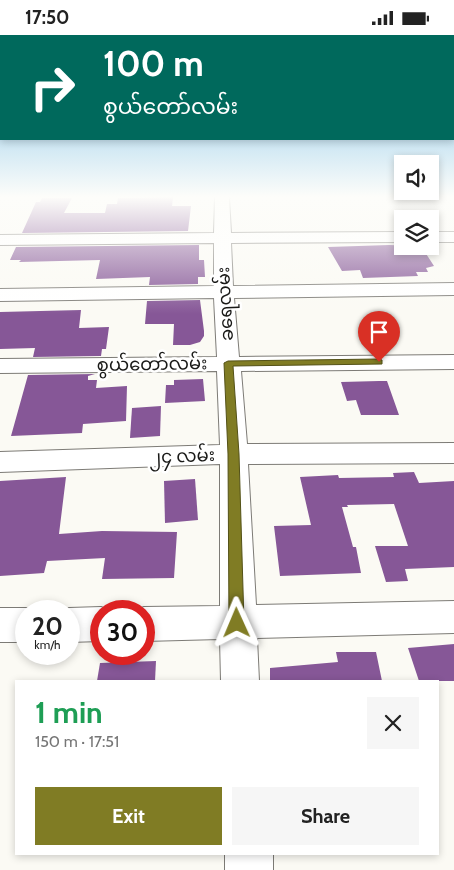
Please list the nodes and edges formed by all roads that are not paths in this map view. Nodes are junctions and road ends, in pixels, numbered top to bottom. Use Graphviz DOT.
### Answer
graph roads {
  1 [pos="222,236"];
  2 [pos="394,237"];
  3 [pos="439,237"];
  4 [pos="454,237"];
  5 [pos="222,239"];
  6 [pos="0,240"];
  7 [pos="454,289"];
  8 [pos="224,293"];
  9 [pos="0,295"];
  10 [pos="454,361"];
  11 [pos="228,363"];
  12 [pos="0,366"];
  13 [pos="454,453"];
  14 [pos="234,454"];
  15 [pos="0,462"];
  16 [pos="454,617"];
  17 [pos="237,623"];
  18 [pos="155,624"];
  19 [pos="0,625"];
  20 [pos="15,625"];
  21 [pos="240,680"];
  22 [pos="249,855"];
  23 [pos="250,870"];
  1 -- 5 [label="street, ခရေလမ်း"];
  2 -- 5 [label="street"];
  3 -- 4 [label="street"];
  5 -- 6 [label="street"];
  5 -- 8 [label="street, ခရေလမ်း"];
  7 -- 8 [label="street"];
  8 -- 9 [label="street"];
  8 -- 11 [label="street, ခရေလမ်း"];
  10 -- 11 [label="street, စွယ်တော်လမ်း"];
  11 -- 12 [label="street, စွယ်တော်လမ်း"];
  11 -- 14 [label="street, ခရေလမ်း"];
  13 -- 14 [label="street, ၂၄ လမ်း"];
  14 -- 15 [label="street, ၂၄ လမ်း"];
  14 -- 17 [label="street, ခရေလမ်း"];
  16 -- 17 [label="street"];
  17 -- 18 [label="street"];
  17 -- 21 [label="street, ခရေလမ်း"];
  19 -- 20 [label="street"];
  22 -- 23 [label="street"];
}
